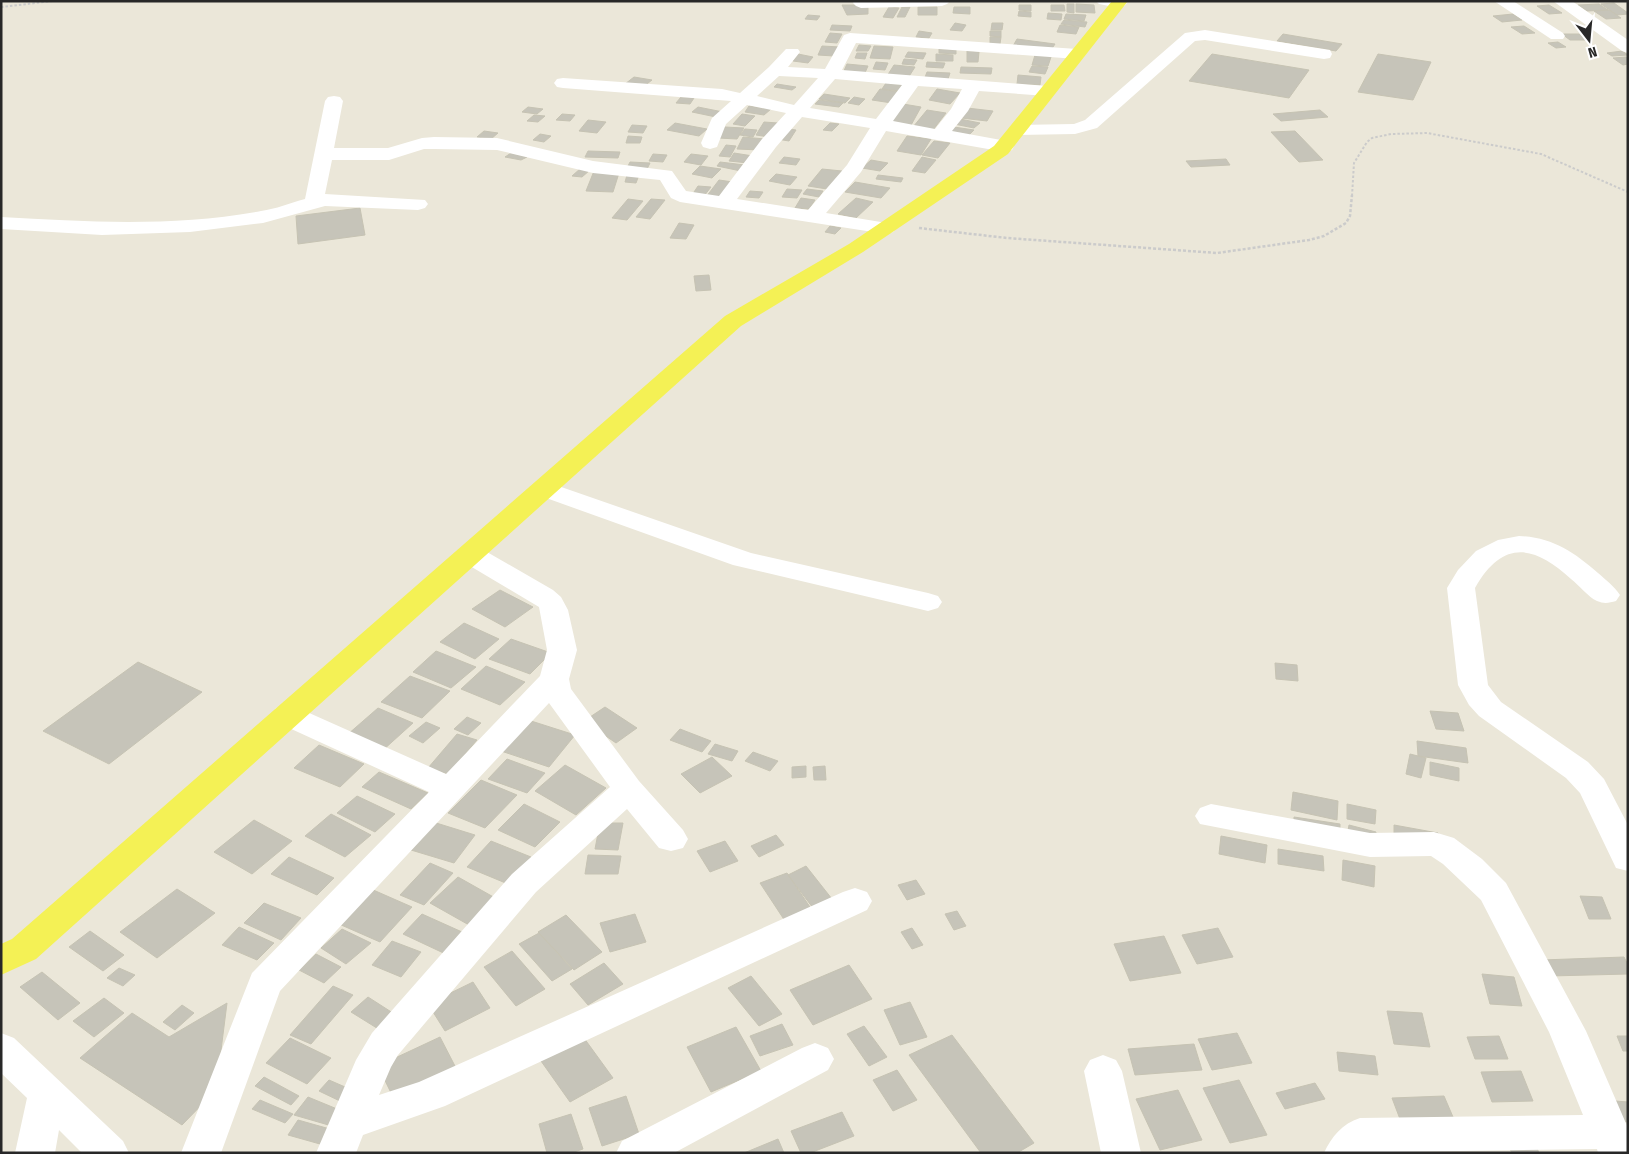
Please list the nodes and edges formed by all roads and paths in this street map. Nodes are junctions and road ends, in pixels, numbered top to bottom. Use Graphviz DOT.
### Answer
graph roads {
  1 [pos="53,1"];
  2 [pos="942,1"];
  3 [pos="1502,1"];
  4 [pos="1562,1"];
  5 [pos="1114,2"];
  6 [pos="861,3"];
  7 [pos="1,7"];
  8 [pos="1557,36"];
  9 [pos="1628,48"];
  10 [pos="792,52"];
  11 [pos="1077,54"];
  12 [pos="1324,54"];
  13 [pos="958,64"];
  14 [pos="775,71"];
  15 [pos="830,74"];
  16 [pos="913,81"];
  17 [pos="563,83"];
  18 [pos="973,85"];
  19 [pos="1046,91"];
  20 [pos="744,99"];
  21 [pos="334,101"];
  22 [pos="799,111"];
  23 [pos="881,125"];
  24 [pos="939,135"];
  25 [pos="1011,138"];
  26 [pos="710,143"];
  27 [pos="324,154"];
  28 [pos="1628,192"];
  29 [pos="314,203"];
  30 [pos="418,204"];
  31 [pos="723,204"];
  32 [pos="813,216"];
  33 [pos="1,223"];
  34 [pos="889,226"];
  35 [pos="544,489"];
  36 [pos="470,554"];
  37 [pos="1606,595"];
  38 [pos="928,602"];
  39 [pos="554,679"];
  40 [pos="287,716"];
  41 [pos="451,789"];
  42 [pos="628,789"];
  43 [pos="1211,816"];
  44 [pos="671,839"];
  45 [pos="1628,859"];
  46 [pos="855,901"];
  47 [pos="1,961"];
  48 [pos="1,1049"];
  49 [pos="815,1059"];
  50 [pos="1103,1071"];
  51 [pos="47,1093"];
  52 [pos="342,1138"];
  53 [pos="1614,1143"];
  54 [pos="35,1153"];
  55 [pos="109,1153"];
  56 [pos="201,1153"];
  57 [pos="636,1153"];
  58 [pos="1122,1153"];
  59 [pos="1344,1153"];
  1 -- 7 [label="path"];
  2 -- 6 [label="street"];
  3 -- 8 [label="street"];
  4 -- 9 [label="street"];
  5 -- 11 [label="main road"];
  10 -- 14 [label="street"];
  11 -- 13 [label="street"];
  11 -- 19 [label="main road"];
  12 -- 25 [label="street"];
  13 -- 15 [label="street"];
  13 -- 16 [label="street"];
  13 -- 18 [label="street"];
  14 -- 15 [label="street"];
  14 -- 20 [label="street"];
  15 -- 16 [label="street"];
  15 -- 22 [label="street"];
  16 -- 23 [label="street"];
  17 -- 20 [label="street"];
  18 -- 19 [label="street"];
  18 -- 24 [label="street"];
  19 -- 25 [label="main road"];
  20 -- 22 [label="street"];
  20 -- 26 [label="street"];
  21 -- 27 [label="street"];
  22 -- 23 [label="street"];
  22 -- 31 [label="street"];
  23 -- 24 [label="street"];
  23 -- 32 [label="street"];
  24 -- 25 [label="street"];
  25 -- 34 [label="main road"];
  27 -- 29 [label="street"];
  27 -- 31 [label="street"];
  28 -- 34 [label="path"];
  29 -- 30 [label="street"];
  29 -- 33 [label="street"];
  31 -- 32 [label="street"];
  32 -- 34 [label="street"];
  34 -- 35 [label="main road"];
  35 -- 36 [label="main road"];
  35 -- 38 [label="street"];
  36 -- 39 [label="street"];
  36 -- 40 [label="main road"];
  37 -- 45 [label="street"];
  39 -- 41 [label="street"];
  39 -- 42 [label="street"];
  40 -- 41 [label="street"];
  40 -- 47 [label="main road"];
  41 -- 56 [label="street"];
  42 -- 44 [label="street"];
  42 -- 52 [label="street"];
  43 -- 53 [label="street"];
  46 -- 52 [label="street"];
  48 -- 51 [label="street"];
  49 -- 57 [label="street"];
  50 -- 58 [label="street"];
  51 -- 54 [label="street"];
  51 -- 55 [label="street"];
  53 -- 59 [label="street"];
}
